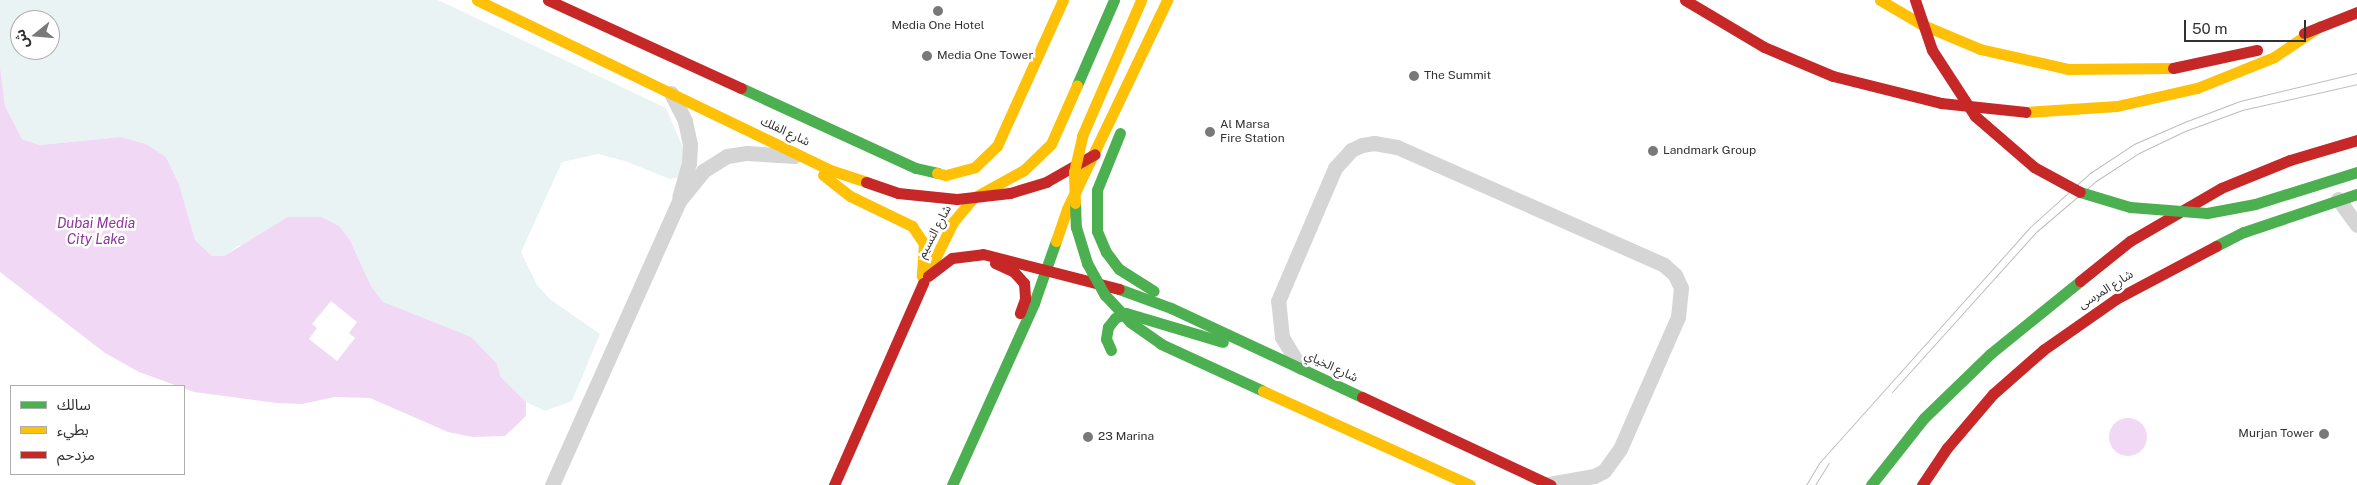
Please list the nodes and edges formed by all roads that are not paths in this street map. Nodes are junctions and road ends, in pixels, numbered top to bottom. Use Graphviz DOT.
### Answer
graph roads {
  1 [pos="477,0"];
  2 [pos="548,0"];
  3 [pos="1063,0"];
  4 [pos="1114,0"];
  5 [pos="1141,0"];
  6 [pos="1168,0"];
  7 [pos="1685,0"];
  8 [pos="1880,0"];
  9 [pos="1914,0"];
  10 [pos="2357,12"];
  11 [pos="2320,26"];
  12 [pos="1132,74"];
  13 [pos="671,93"];
  14 [pos="2357,140"];
  15 [pos="1095,154"];
  16 [pos="807,158"];
  17 [pos="2357,172"];
  18 [pos="2357,194"];
  19 [pos="973,198"];
  20 [pos="2338,198"];
  21 [pos="680,201"];
  22 [pos="2357,225"];
  23 [pos="983,254"];
  24 [pos="1046,268"];
  25 [pos="928,276"];
  26 [pos="920,290"];
  27 [pos="1170,308"];
  28 [pos="1254,346"];
  29 [pos="1111,350"];
  30 [pos="1005,369"];
  31 [pos="1301,369"];
  32 [pos="1549,484"];
  33 [pos="552,485"];
  34 [pos="834,485"];
  35 [pos="952,485"];
  36 [pos="1470,485"];
  37 [pos="1871,485"];
  38 [pos="1922,485"];
  1 -- 13 [label="main road, شارع الفلك"];
  2 -- 3 [label="main road, شارع الفلك"];
  4 -- 19 [label="main road, شارع النسيم"];
  5 -- 36 [label="main road, bridge"];
  6 -- 12 [label="main road"];
  7 -- 11 [label="main road"];
  8 -- 11 [label="main road"];
  9 -- 17 [label="main road, bridge"];
  10 -- 11 [label="main road"];
  12 -- 15 [label="main road"];
  12 -- 27 [label="main road"];
  13 -- 16 [label="main road, شارع الفلك"];
  13 -- 21 [label="street"];
  14 -- 37 [label="main road, شارع المرسى"];
  15 -- 19 [label="main road, شارع الفلك"];
  15 -- 24 [label="main road"];
  16 -- 19 [label="main road, شارع الفلك"];
  16 -- 21 [label="street"];
  16 -- 26 [label="main road"];
  18 -- 20 [label="main road, شارع المرسى"];
  19 -- 25 [label="main road, شارع النسيم"];
  20 -- 22 [label="street"];
  20 -- 38 [label="main road, شارع المرسى"];
  21 -- 33 [label="street"];
  23 -- 24 [label="main road, شارع الخياي"];
  23 -- 25 [label="main road, شارع الخياي"];
  23 -- 30 [label="main road"];
  24 -- 27 [label="main road, شارع الخياي"];
  24 -- 30 [label="main road"];
  25 -- 26 [label="main road, شارع النسيم"];
  26 -- 34 [label="main road, شارع النسيم"];
  27 -- 28 [label="main road, شارع الخياي"];
  28 -- 29 [label="main road"];
  28 -- 31 [label="main road, شارع الخياي"];
  30 -- 35 [label="main road"];
  31 -- 32 [label="main road, شارع الخياي"];
  31 -- 32 [label="street"];
}
